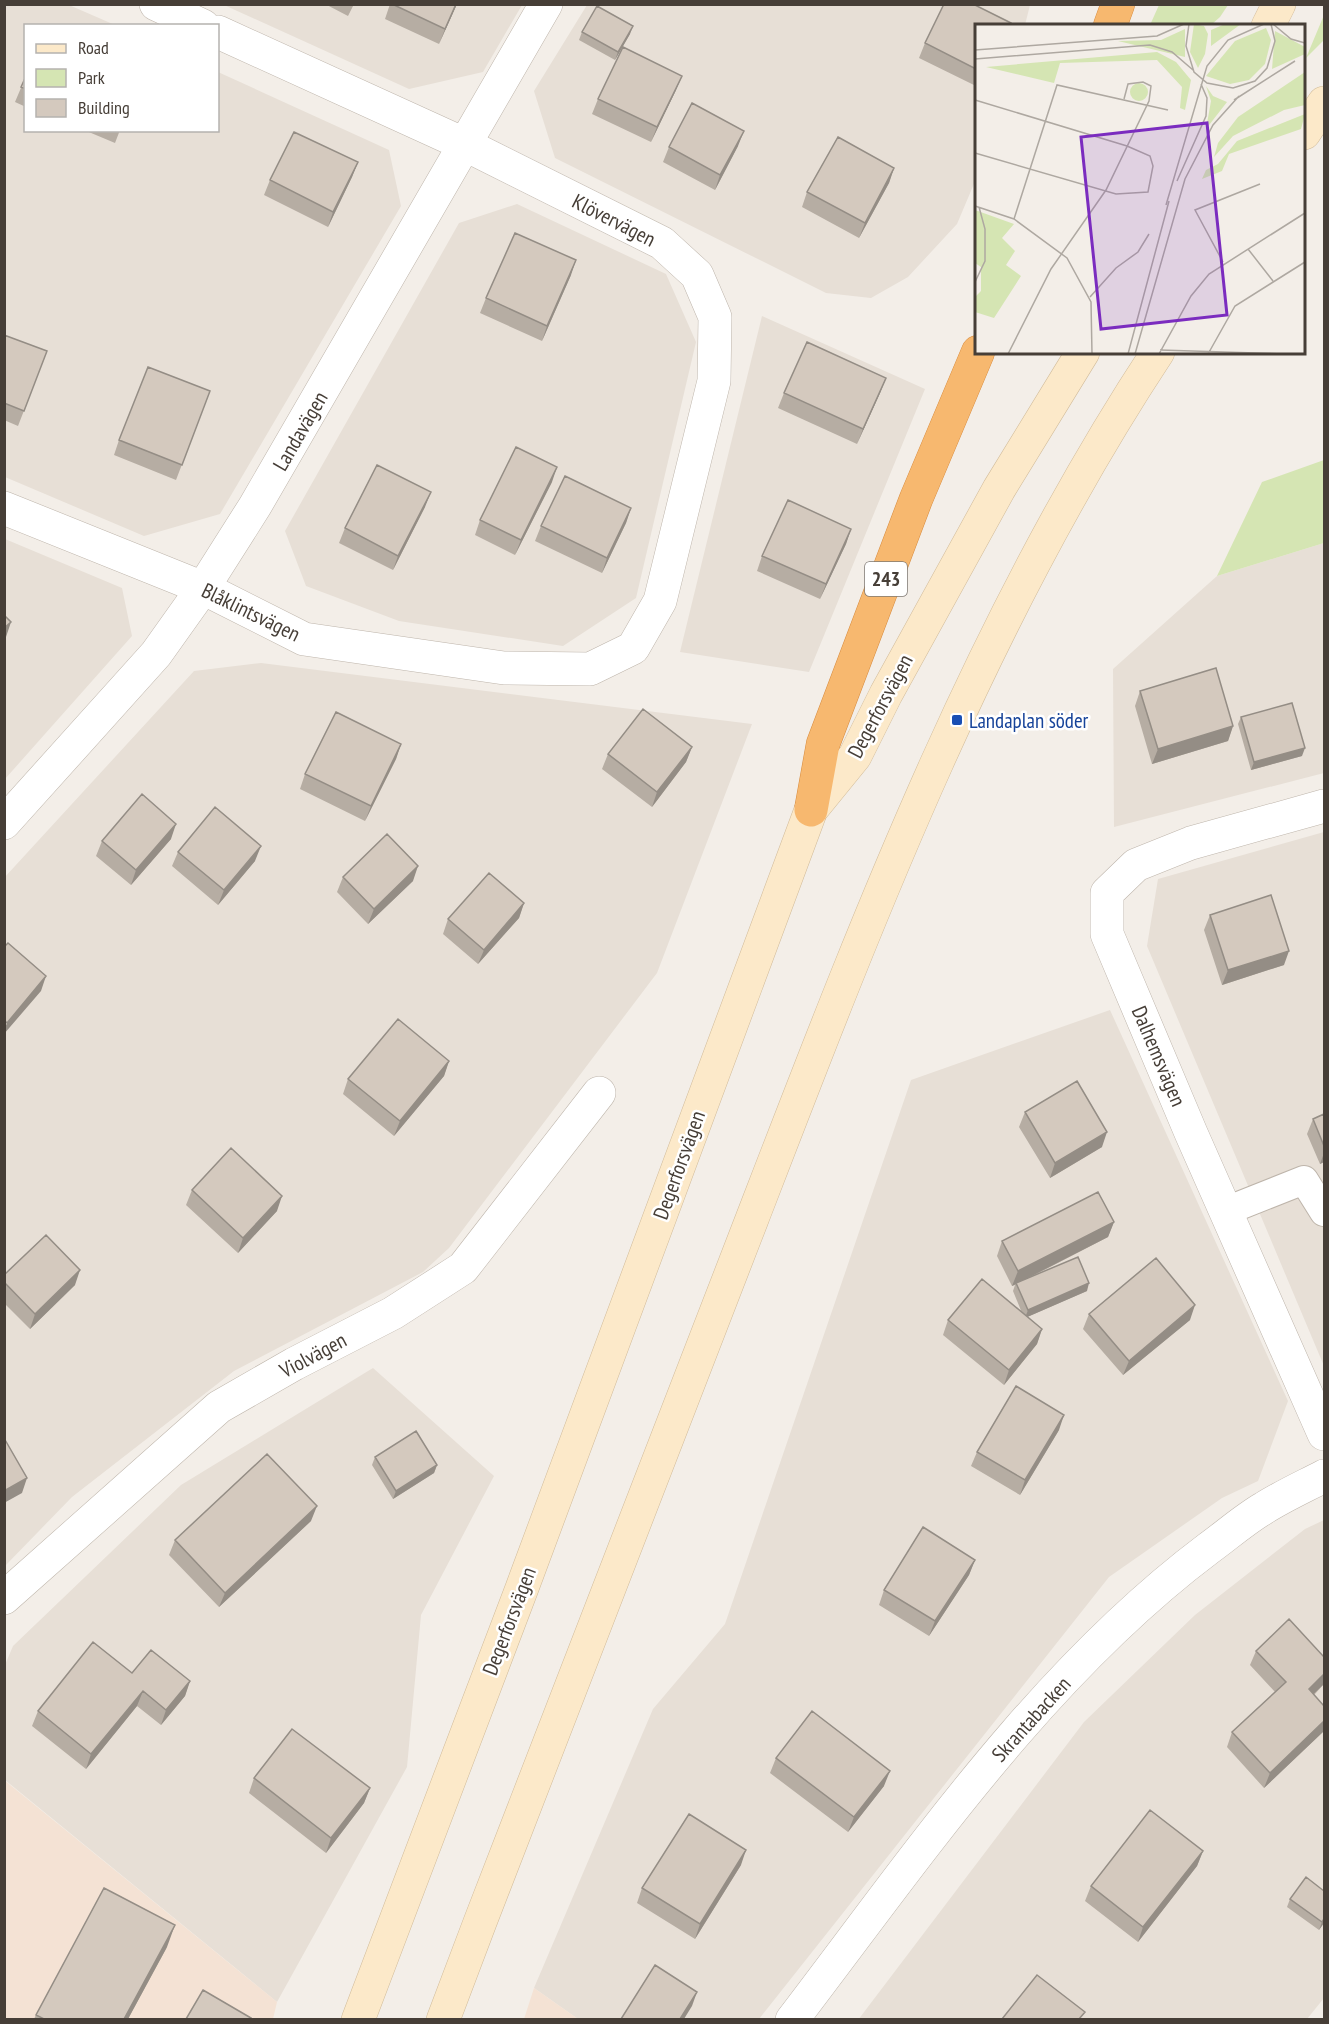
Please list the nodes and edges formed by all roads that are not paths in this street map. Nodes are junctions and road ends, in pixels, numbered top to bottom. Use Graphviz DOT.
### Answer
graph roads {
  1 [pos="156,4"];
  2 [pos="546,4"];
  3 [pos="1118,4"];
  4 [pos="1279,4"];
  5 [pos="199,24"];
  6 [pos="1111,24"];
  7 [pos="1269,24"];
  8 [pos="219,32"];
  9 [pos="1324,103"];
  10 [pos="1305,132"];
  11 [pos="466,145"];
  12 [pos="977,354"];
  13 [pos="1082,354"];
  14 [pos="1157,354"];
  15 [pos="4,508"];
  16 [pos="203,588"];
  17 [pos="582,669"];
  18 [pos="1324,806"];
  19 [pos="811,810"];
  20 [pos="4,823"];
  21 [pos="599,1093"];
  22 [pos="1226,1211"];
  23 [pos="1324,1212"];
  24 [pos="1324,1434"];
  25 [pos="1324,1476"];
  26 [pos="4,1598"];
  27 [pos="358,2019"];
  28 [pos="443,2019"];
  29 [pos="792,2019"];
  1 -- 5 [label="street"];
  2 -- 11 [label="street, Landavägen"];
  3 -- 6 [label="highway"];
  4 -- 7 [label="main road"];
  8 -- 11 [label="street, Klövervägen"];
  9 -- 10 [label="main road"];
  11 -- 16 [label="street, Landavägen"];
  11 -- 17 [label="street, Klövervägen"];
  12 -- 19 [label="highway, 243"];
  13 -- 19 [label="main road, Degerforsvägen"];
  14 -- 28 [label="main road"];
  15 -- 16 [label="street, Blåklintsvägen"];
  16 -- 17 [label="street, Blåklintsvägen"];
  16 -- 20 [label="street, Landavägen"];
  18 -- 22 [label="street, Dalhemsvägen"];
  19 -- 27 [label="main road, Degerforsvägen"];
  21 -- 26 [label="street, Violvägen"];
  22 -- 23 [label="lane"];
  22 -- 24 [label="street, Dalhemsvägen"];
  25 -- 29 [label="street, Skrantabacken"];
}
